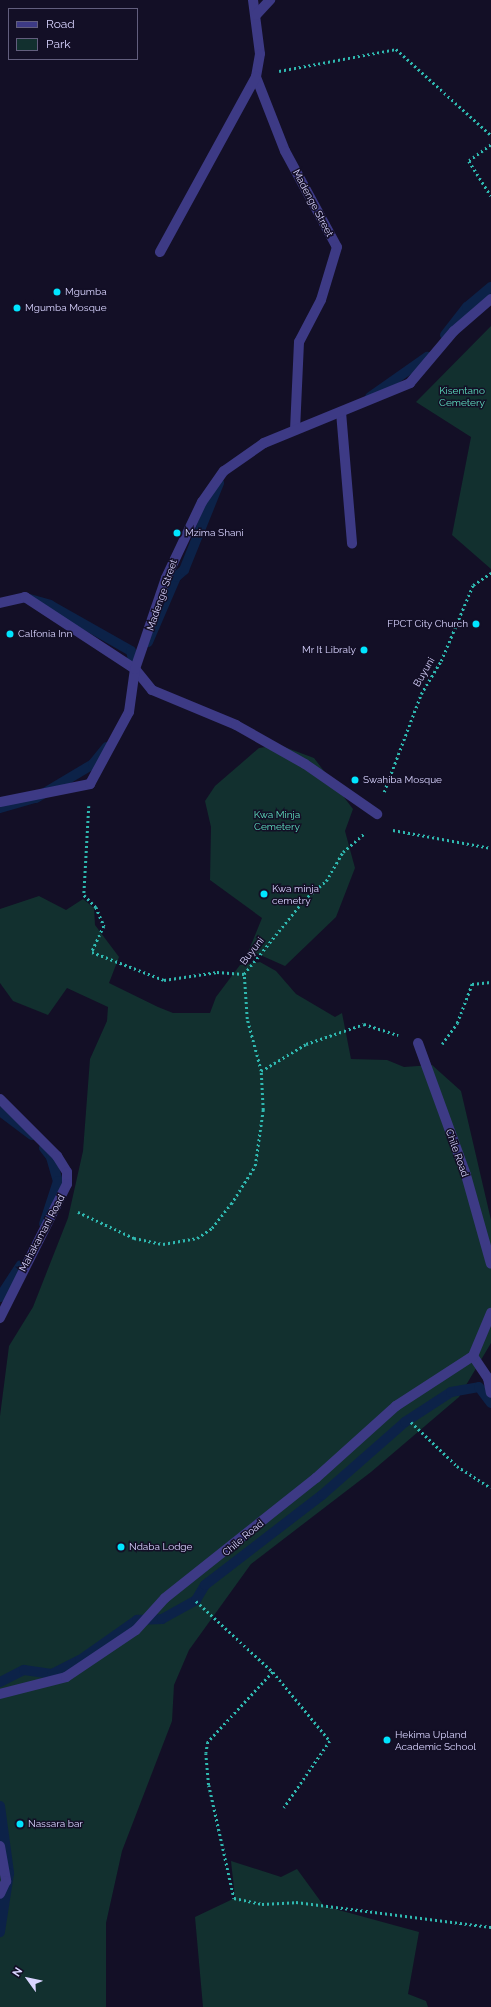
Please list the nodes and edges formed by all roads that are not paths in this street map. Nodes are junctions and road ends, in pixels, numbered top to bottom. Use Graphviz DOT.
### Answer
graph roads {
  1 [pos="253,0"];
  2 [pos="270,0"];
  3 [pos="256,15"];
  4 [pos="256,77"];
  5 [pos="160,252"];
  6 [pos="491,299"];
  7 [pos="341,412"];
  8 [pos="296,429"];
  9 [pos="352,544"];
  10 [pos="0,603"];
  11 [pos="135,668"];
  12 [pos="0,802"];
  13 [pos="377,814"];
  14 [pos="418,1043"];
  15 [pos="0,1099"];
  16 [pos="491,1264"];
  17 [pos="491,1313"];
  18 [pos="0,1318"];
  19 [pos="473,1356"];
  20 [pos="491,1393"];
  21 [pos="0,1694"];
  22 [pos="0,1846"];
  23 [pos="0,1894"];
  1 -- 3 [label="street"];
  2 -- 3 [label="street"];
  3 -- 4 [label="street"];
  4 -- 5 [label="street"];
  4 -- 8 [label="street, Madenge Street"];
  6 -- 7 [label="street, Madenge Street"];
  7 -- 8 [label="street, Madenge Street"];
  7 -- 9 [label="street"];
  8 -- 11 [label="street, Madenge Street"];
  10 -- 11 [label="street"];
  11 -- 12 [label="street, Madenge Street"];
  11 -- 13 [label="street"];
  14 -- 16 [label="street, Chile Road"];
  15 -- 18 [label="street, Mahakamani Road"];
  17 -- 19 [label="street"];
  19 -- 20 [label="street"];
  19 -- 21 [label="street, Chile Road"];
  22 -- 23 [label="street"];
}
